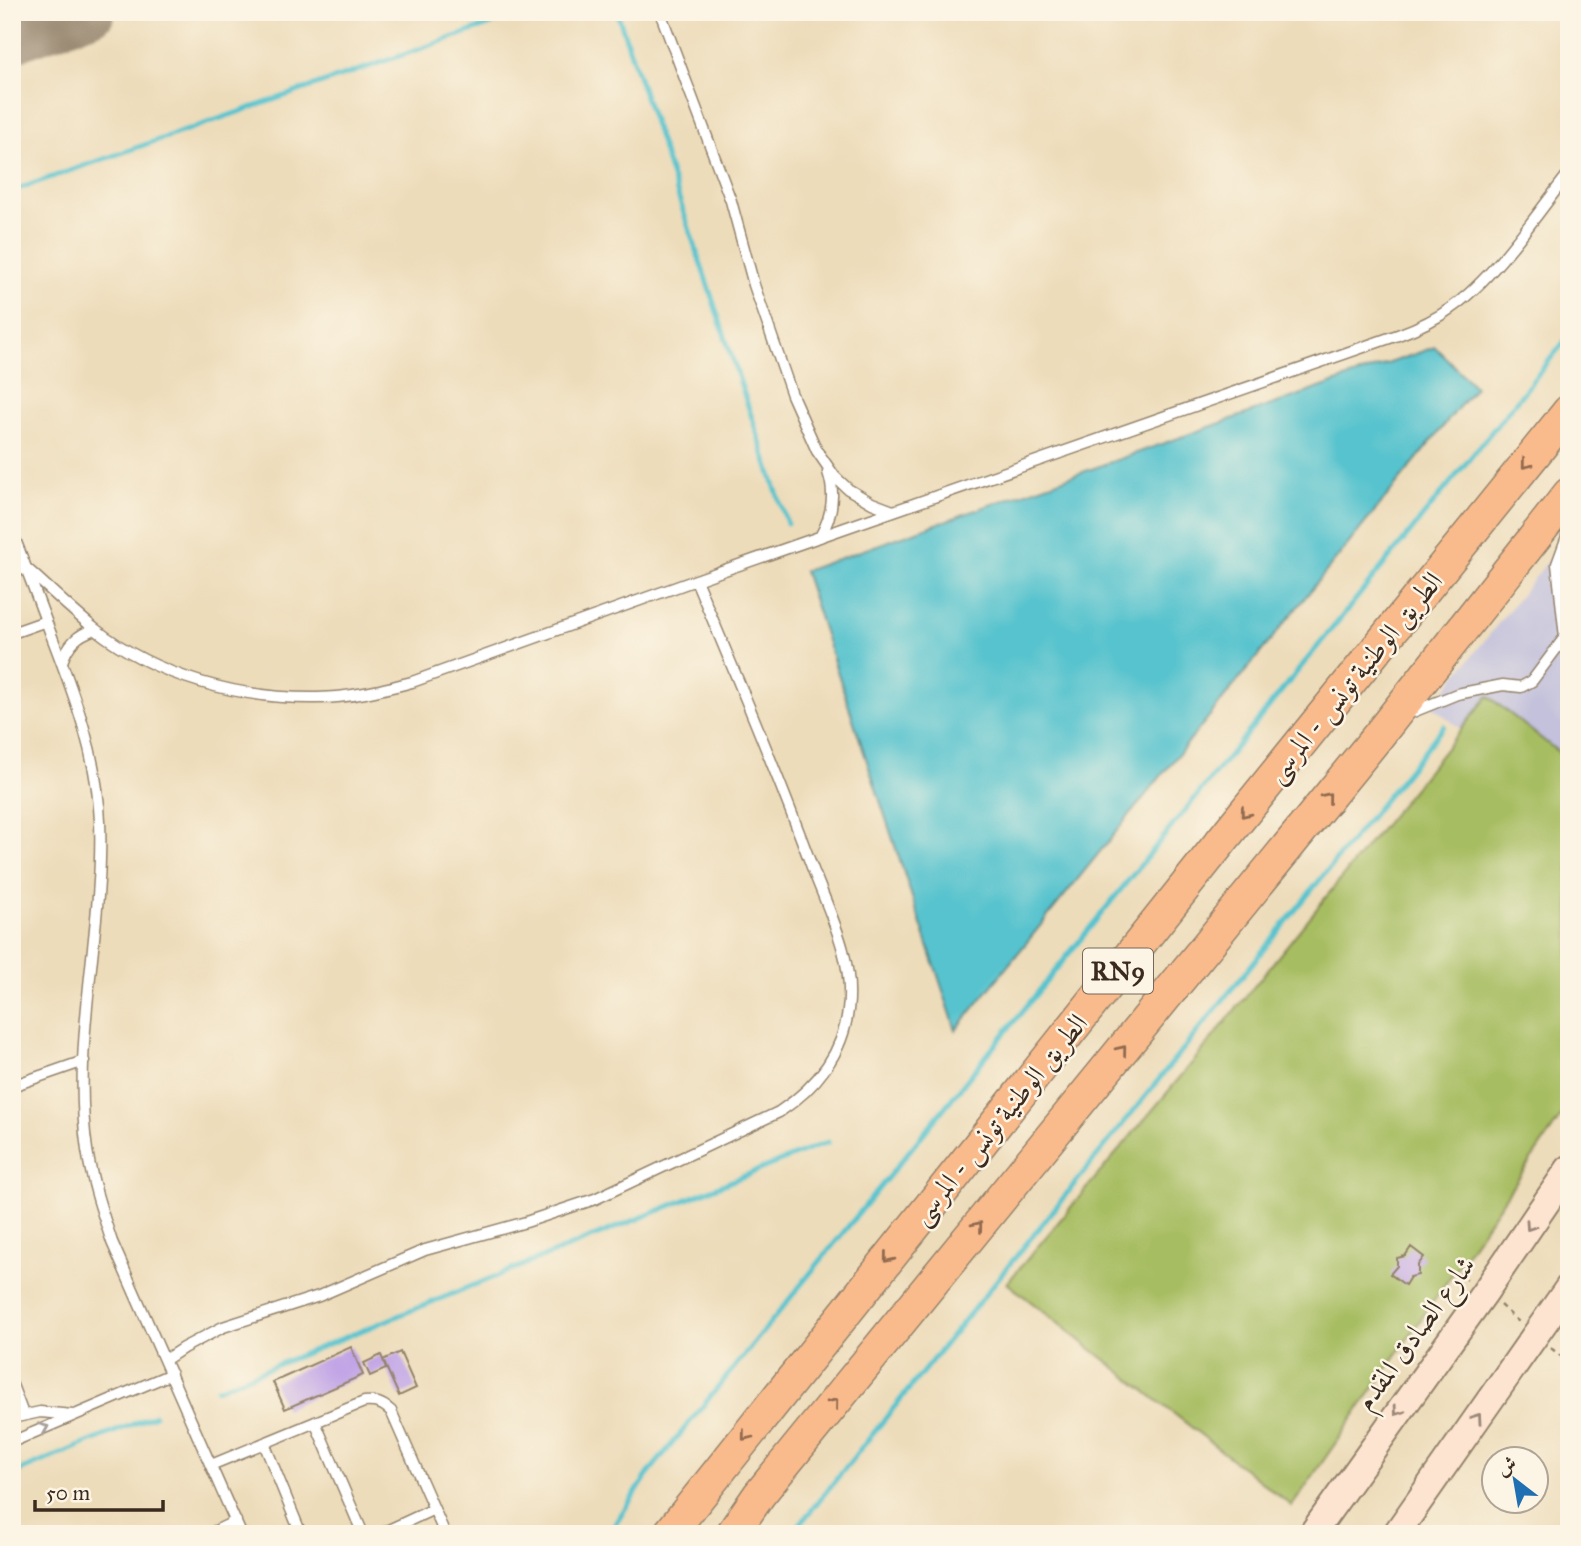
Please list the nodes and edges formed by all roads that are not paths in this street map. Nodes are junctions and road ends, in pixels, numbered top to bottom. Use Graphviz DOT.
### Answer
graph roads {
  1 [pos="660,12"];
  2 [pos="1569,173"];
  3 [pos="1569,411"];
  4 [pos="825,465"];
  5 [pos="1569,494"];
  6 [pos="894,511"];
  7 [pos="1569,531"];
  8 [pos="12,532"];
  9 [pos="820,537"];
  10 [pos="26,568"];
  11 [pos="12,572"];
  12 [pos="696,580"];
  13 [pos="46,621"];
  14 [pos="95,629"];
  15 [pos="12,633"];
  16 [pos="62,662"];
  17 [pos="1378,736"];
  18 [pos="83,1061"];
  19 [pos="12,1086"];
  20 [pos="1569,1169"];
  21 [pos="1569,1286"];
  22 [pos="165,1360"];
  23 [pos="171,1374"];
  24 [pos="12,1385"];
  25 [pos="23,1414"];
  26 [pos="74,1416"];
  27 [pos="12,1418"];
  28 [pos="315,1422"];
  29 [pos="14,1441"];
  30 [pos="264,1443"];
  31 [pos="211,1465"];
  32 [pos="435,1510"];
  33 [pos="236,1521"];
  34 [pos="209,1534"];
  35 [pos="241,1534"];
  36 [pos="301,1534"];
  37 [pos="363,1534"];
  38 [pos="380,1534"];
  39 [pos="445,1534"];
  40 [pos="669,1534"];
  41 [pos="732,1534"];
  42 [pos="1312,1534"];
  43 [pos="1396,1534"];
  1 -- 4 [label="lane"];
  2 -- 6 [label="lane"];
  3 -- 40 [label="highway, الطريق الوطنية تونس - المرسى / RN9, one-way"];
  4 -- 6 [label="lane"];
  4 -- 9 [label="lane"];
  5 -- 17 [label="highway, الطريق الوطنية تونس - المرسى / RN9"];
  6 -- 9 [label="lane"];
  7 -- 17 [label="lane"];
  8 -- 10 [label="lane"];
  9 -- 12 [label="lane"];
  10 -- 11 [label="lane"];
  10 -- 13 [label="lane"];
  10 -- 14 [label="lane"];
  12 -- 14 [label="lane"];
  12 -- 22 [label="lane"];
  13 -- 15 [label="lane"];
  13 -- 16 [label="lane"];
  14 -- 16 [label="lane"];
  16 -- 18 [label="lane"];
  41 -- 17 [label="highway, الطريق الوطنية تونس - المرسى / RN9, one-way"];
  18 -- 19 [label="lane"];
  18 -- 22 [label="lane"];
  20 -- 42 [label="main road, شارع الصادق المقدم, one-way"];
  43 -- 21 [label="main road, one-way"];
  22 -- 23 [label="lane"];
  23 -- 26 [label="lane"];
  23 -- 31 [label="lane"];
  24 -- 25 [label="lane"];
  25 -- 26 [label="lane"];
  25 -- 27 [label="lane"];
  29 -- 26 [label="lane, one-way"];
  28 -- 30 [label="lane"];
  28 -- 32 [label="lane"];
  28 -- 37 [label="lane"];
  30 -- 31 [label="lane"];
  30 -- 36 [label="lane"];
  31 -- 33 [label="lane"];
  32 -- 38 [label="lane"];
  32 -- 39 [label="lane"];
  33 -- 34 [label="lane"];
  33 -- 35 [label="lane"];
}
